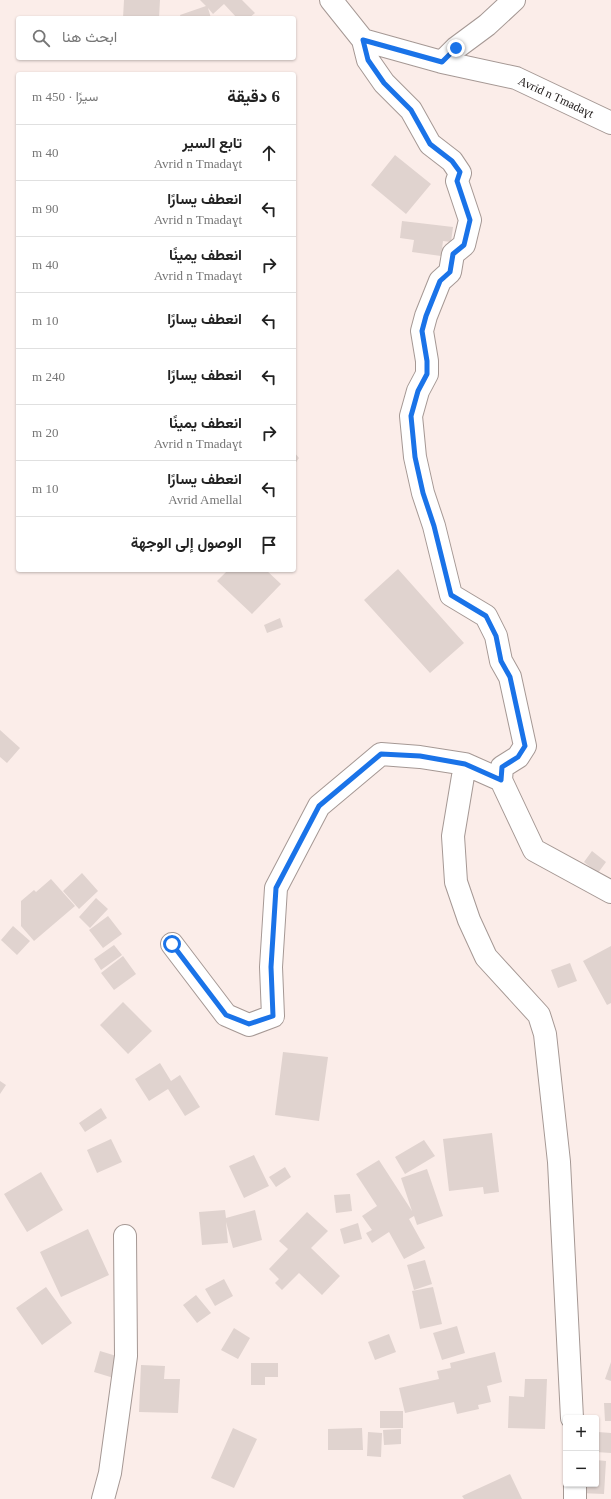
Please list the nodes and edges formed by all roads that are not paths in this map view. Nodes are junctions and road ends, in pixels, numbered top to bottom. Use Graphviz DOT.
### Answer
graph roads {
  1 [pos="331,0"];
  2 [pos="514,0"];
  3 [pos="363,40"];
  4 [pos="442,62"];
  5 [pos="611,123"];
  6 [pos="465,764"];
  7 [pos="501,780"];
  8 [pos="611,892"];
  9 [pos="172,944"];
  10 [pos="125,1236"];
  11 [pos="572,1415"];
  12 [pos="574,1487"];
  13 [pos="102,1499"];
  14 [pos="575,1499"];
  1 -- 3 [label="street"];
  2 -- 4 [label="street"];
  3 -- 4 [label="street, Avrid n Tmadaɣt"];
  3 -- 7 [label="street"];
  4 -- 5 [label="street, Avrid n Tmadaɣt"];
  6 -- 7 [label="street"];
  6 -- 9 [label="street"];
  6 -- 11 [label="street"];
  7 -- 8 [label="street"];
  10 -- 13 [label="street"];
  12 -- 14 [label="street"];
}
